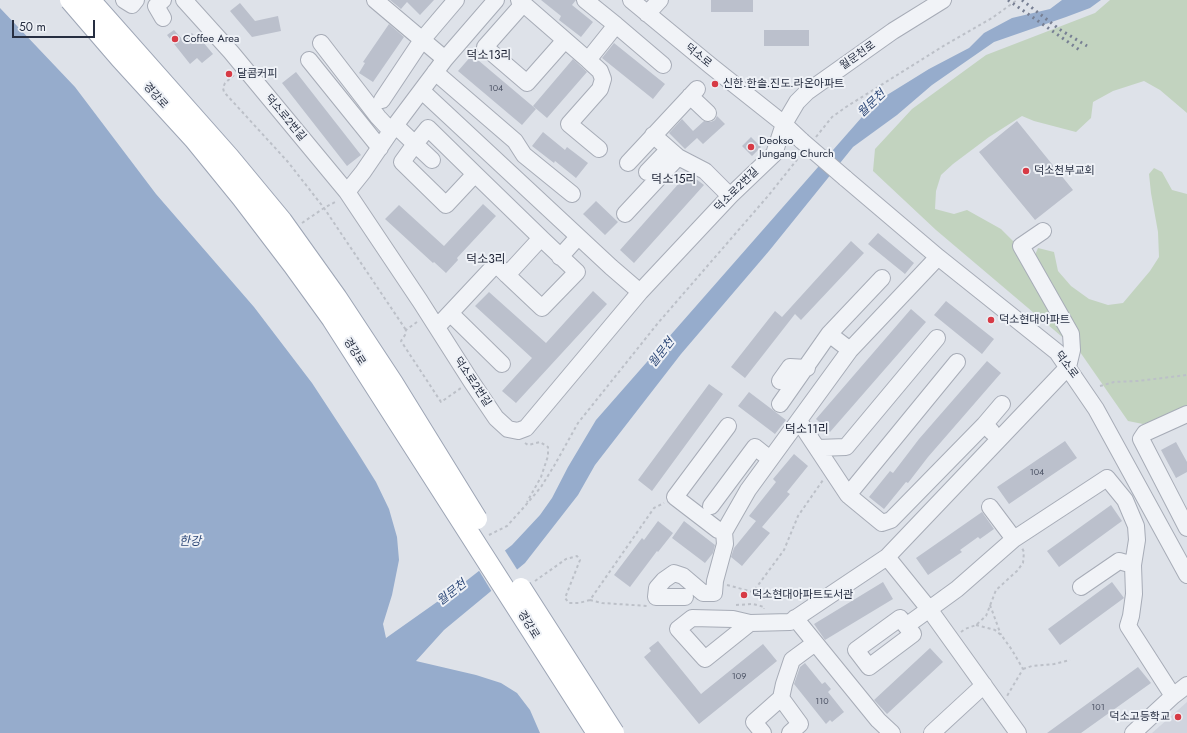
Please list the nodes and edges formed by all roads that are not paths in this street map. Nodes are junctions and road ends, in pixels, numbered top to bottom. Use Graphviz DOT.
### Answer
graph roads {
  1 [pos="70,0"];
  2 [pos="90,0"];
  3 [pos="124,0"];
  4 [pos="136,0"];
  5 [pos="163,0"];
  6 [pos="184,0"];
  7 [pos="375,0"];
  8 [pos="456,0"];
  9 [pos="496,0"];
  10 [pos="586,0"];
  11 [pos="631,0"];
  12 [pos="660,0"];
  13 [pos="943,0"];
  14 [pos="521,2"];
  15 [pos="647,14"];
  16 [pos="163,18"];
  17 [pos="616,25"];
  18 [pos="422,40"];
  19 [pos="565,40"];
  20 [pos="321,43"];
  21 [pos="444,59"];
  22 [pos="309,60"];
  23 [pos="588,60"];
  24 [pos="663,65"];
  25 [pos="434,72"];
  26 [pos="422,91"];
  27 [pos="382,100"];
  28 [pos="708,113"];
  29 [pos="784,124"];
  30 [pos="393,128"];
  31 [pos="654,135"];
  32 [pos="415,144"];
  33 [pos="380,148"];
  34 [pos="600,149"];
  35 [pos="673,153"];
  36 [pos="432,160"];
  37 [pos="628,163"];
  38 [pos="647,172"];
  39 [pos="476,174"];
  40 [pos="348,194"];
  41 [pos="572,194"];
  42 [pos="730,196"];
  43 [pos="625,214"];
  44 [pos="1042,231"];
  45 [pos="578,236"];
  46 [pos="541,238"];
  47 [pos="560,257"];
  48 [pos="938,257"];
  49 [pos="507,275"];
  50 [pos="882,278"];
  51 [pos="640,292"];
  52 [pos="450,313"];
  53 [pos="433,321"];
  54 [pos="829,334"];
  55 [pos="937,338"];
  56 [pos="850,350"];
  57 [pos="957,362"];
  58 [pos="502,364"];
  59 [pos="1068,367"];
  60 [pos="807,368"];
  61 [pos="780,380"];
  62 [pos="780,404"];
  63 [pos="1002,404"];
  64 [pos="1187,414"];
  65 [pos="799,421"];
  66 [pos="985,424"];
  67 [pos="728,426"];
  68 [pos="999,438"];
  69 [pos="1141,439"];
  70 [pos="817,448"];
  71 [pos="1121,453"];
  72 [pos="770,459"];
  73 [pos="848,494"];
  74 [pos="711,506"];
  75 [pos="990,507"];
  76 [pos="1187,528"];
  77 [pos="724,532"];
  78 [pos="1016,539"];
  79 [pos="887,557"];
  80 [pos="1133,565"];
  81 [pos="1187,574"];
  82 [pos="1081,587"];
  83 [pos="685,597"];
  84 [pos="929,609"];
  85 [pos="795,618"];
  86 [pos="750,623"];
  87 [pos="906,626"];
  88 [pos="815,643"];
  89 [pos="984,685"];
  90 [pos="1187,685"];
  91 [pos="1173,696"];
  92 [pos="781,698"];
  93 [pos="927,731"];
  94 [pos="596,733"];
  95 [pos="614,733"];
  96 [pos="763,733"];
  97 [pos="790,733"];
  98 [pos="892,733"];
  99 [pos="1018,733"];
  100 [pos="1133,733"];
  1 -- 94 [label="main road, 경강로, bridge"];
  2 -- 95 [label="main road, 경강로, bridge"];
  3 -- 4 [label="street"];
  5 -- 16 [label="street"];
  6 -- 40 [label="street, 덕소로2번길"];
  7 -- 18 [label="street"];
  8 -- 18 [label="street"];
  9 -- 21 [label="street"];
  10 -- 17 [label="street"];
  11 -- 15 [label="street, 덕소로"];
  12 -- 15 [label="street"];
  13 -- 29 [label="street, 월문천로"];
  14 -- 19 [label="street"];
  14 -- 19 [label="street"];
  15 -- 29 [label="street, 덕소로"];
  17 -- 23 [label="street"];
  17 -- 24 [label="street"];
  18 -- 21 [label="street"];
  18 -- 27 [label="street"];
  19 -- 23 [label="street"];
  20 -- 30 [label="street"];
  21 -- 25 [label="street"];
  22 -- 33 [label="street"];
  23 -- 34 [label="street"];
  25 -- 26 [label="street"];
  25 -- 41 [label="street"];
  26 -- 30 [label="street"];
  26 -- 45 [label="street"];
  28 -- 31 [label="street"];
  29 -- 42 [label="street, 덕소로2번길"];
  29 -- 48 [label="street, 덕소로, bridge"];
  30 -- 32 [label="street"];
  30 -- 33 [label="street"];
  31 -- 35 [label="street"];
  31 -- 37 [label="street"];
  32 -- 36 [label="street"];
  32 -- 39 [label="street"];
  32 -- 39 [label="street"];
  33 -- 40 [label="street"];
  35 -- 38 [label="street"];
  35 -- 42 [label="street"];
  35 -- 43 [label="street"];
  39 -- 46 [label="street"];
  40 -- 53 [label="street, 덕소로2번길"];
  42 -- 51 [label="street, 덕소로2번길"];
  44 -- 59 [label="street"];
  45 -- 47 [label="street"];
  45 -- 51 [label="street"];
  46 -- 47 [label="street"];
  46 -- 49 [label="street"];
  47 -- 49 [label="street"];
  48 -- 56 [label="street"];
  48 -- 59 [label="street, 덕소로"];
  49 -- 52 [label="street"];
  50 -- 54 [label="street"];
  51 -- 53 [label="street, 덕소로2번길"];
  52 -- 53 [label="street"];
  52 -- 58 [label="street"];
  54 -- 56 [label="street"];
  54 -- 60 [label="street"];
  55 -- 70 [label="street"];
  56 -- 65 [label="street"];
  57 -- 73 [label="street"];
  59 -- 68 [label="street"];
  59 -- 71 [label="street, 덕소로"];
  60 -- 61 [label="street"];
  60 -- 62 [label="street"];
  63 -- 66 [label="street"];
  64 -- 69 [label="street"];
  65 -- 70 [label="street"];
  65 -- 72 [label="street"];
  66 -- 68 [label="street"];
  66 -- 73 [label="street"];
  67 -- 77 [label="street"];
  68 -- 79 [label="street"];
  69 -- 71 [label="street"];
  69 -- 76 [label="street"];
  70 -- 73 [label="street"];
  71 -- 81 [label="street, 덕소로"];
  72 -- 74 [label="street"];
  72 -- 77 [label="street"];
  75 -- 78 [label="street"];
  77 -- 83 [label="street"];
  78 -- 80 [label="street"];
  78 -- 84 [label="street"];
  79 -- 84 [label="street"];
  79 -- 85 [label="street"];
  80 -- 82 [label="street"];
  80 -- 91 [label="street"];
  84 -- 87 [label="street"];
  84 -- 89 [label="street"];
  85 -- 86 [label="street"];
  85 -- 88 [label="street"];
  88 -- 92 [label="street"];
  88 -- 98 [label="street"];
  89 -- 93 [label="street"];
  89 -- 99 [label="street"];
  90 -- 91 [label="street"];
  91 -- 100 [label="street"];
  92 -- 96 [label="street"];
  92 -- 97 [label="street"];
}
